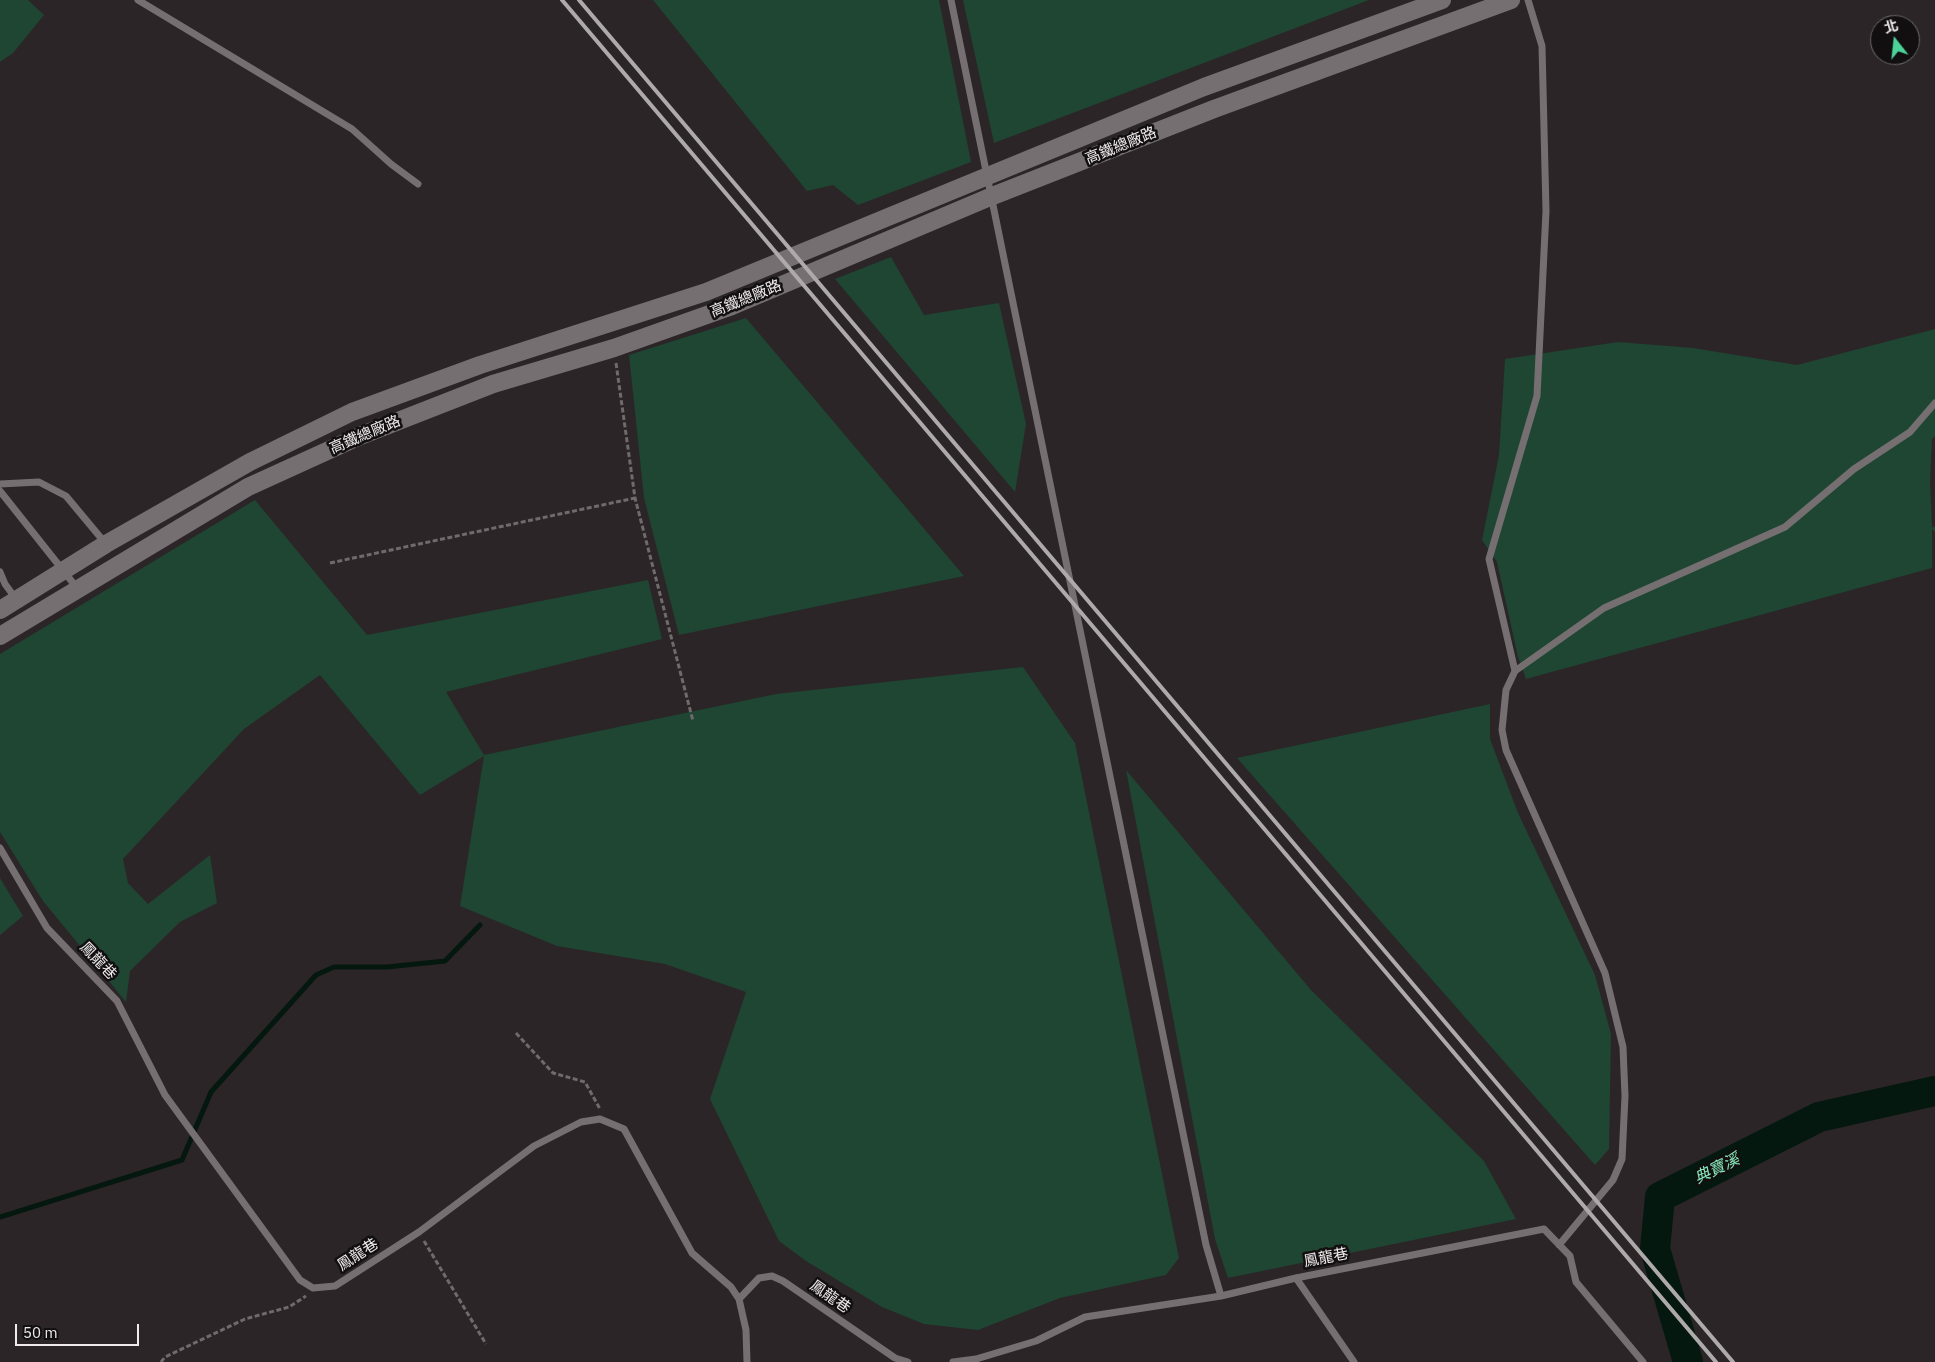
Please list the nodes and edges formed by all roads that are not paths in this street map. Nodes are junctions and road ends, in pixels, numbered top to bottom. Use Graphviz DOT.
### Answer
graph roads {
  1 [pos="138,0"];
  2 [pos="951,0"];
  3 [pos="1442,0"];
  4 [pos="1511,0"];
  5 [pos="1528,0"];
  6 [pos="987,175"];
  7 [pos="418,184"];
  8 [pos="990,197"];
  9 [pos="1935,403"];
  10 [pos="0,484"];
  11 [pos="0,491"];
  12 [pos="106,544"];
  13 [pos="63,571"];
  14 [pos="0,572"];
  15 [pos="77,588"];
  16 [pos="17,600"];
  17 [pos="0,610"];
  18 [pos="0,636"];
  19 [pos="1515,671"];
  20 [pos="0,848"];
  21 [pos="1559,1245"];
  22 [pos="1296,1278"];
  23 [pos="1221,1296"];
  24 [pos="739,1299"];
  25 [pos="748,1362"];
  26 [pos="908,1362"];
  27 [pos="953,1362"];
  28 [pos="1354,1362"];
  29 [pos="1643,1362"];
  1 -- 7 [label="lane"];
  2 -- 6 [label="lane"];
  3 -- 6 [label="street, 高鐵總廠路"];
  4 -- 8 [label="street, 高鐵總廠路"];
  5 -- 19 [label="lane"];
  6 -- 8 [label="lane"];
  6 -- 12 [label="street, 高鐵總廠路"];
  8 -- 15 [label="street, 高鐵總廠路"];
  8 -- 23 [label="lane"];
  9 -- 19 [label="lane"];
  10 -- 12 [label="lane"];
  11 -- 13 [label="lane"];
  12 -- 13 [label="street, 高鐵總廠路"];
  13 -- 15 [label="lane"];
  13 -- 16 [label="street, 高鐵總廠路"];
  14 -- 16 [label="lane"];
  15 -- 18 [label="street, 高鐵總廠路"];
  16 -- 17 [label="street, 高鐵總廠路"];
  19 -- 21 [label="lane"];
  20 -- 24 [label="lane, 鳳龍巷"];
  21 -- 22 [label="lane, 鳳龍巷"];
  21 -- 29 [label="lane, 鳳龍巷"];
  22 -- 23 [label="lane, 鳳龍巷"];
  22 -- 28 [label="lane"];
  23 -- 27 [label="lane, 鳳龍巷"];
  24 -- 25 [label="lane"];
  24 -- 26 [label="lane, 鳳龍巷"];
}
